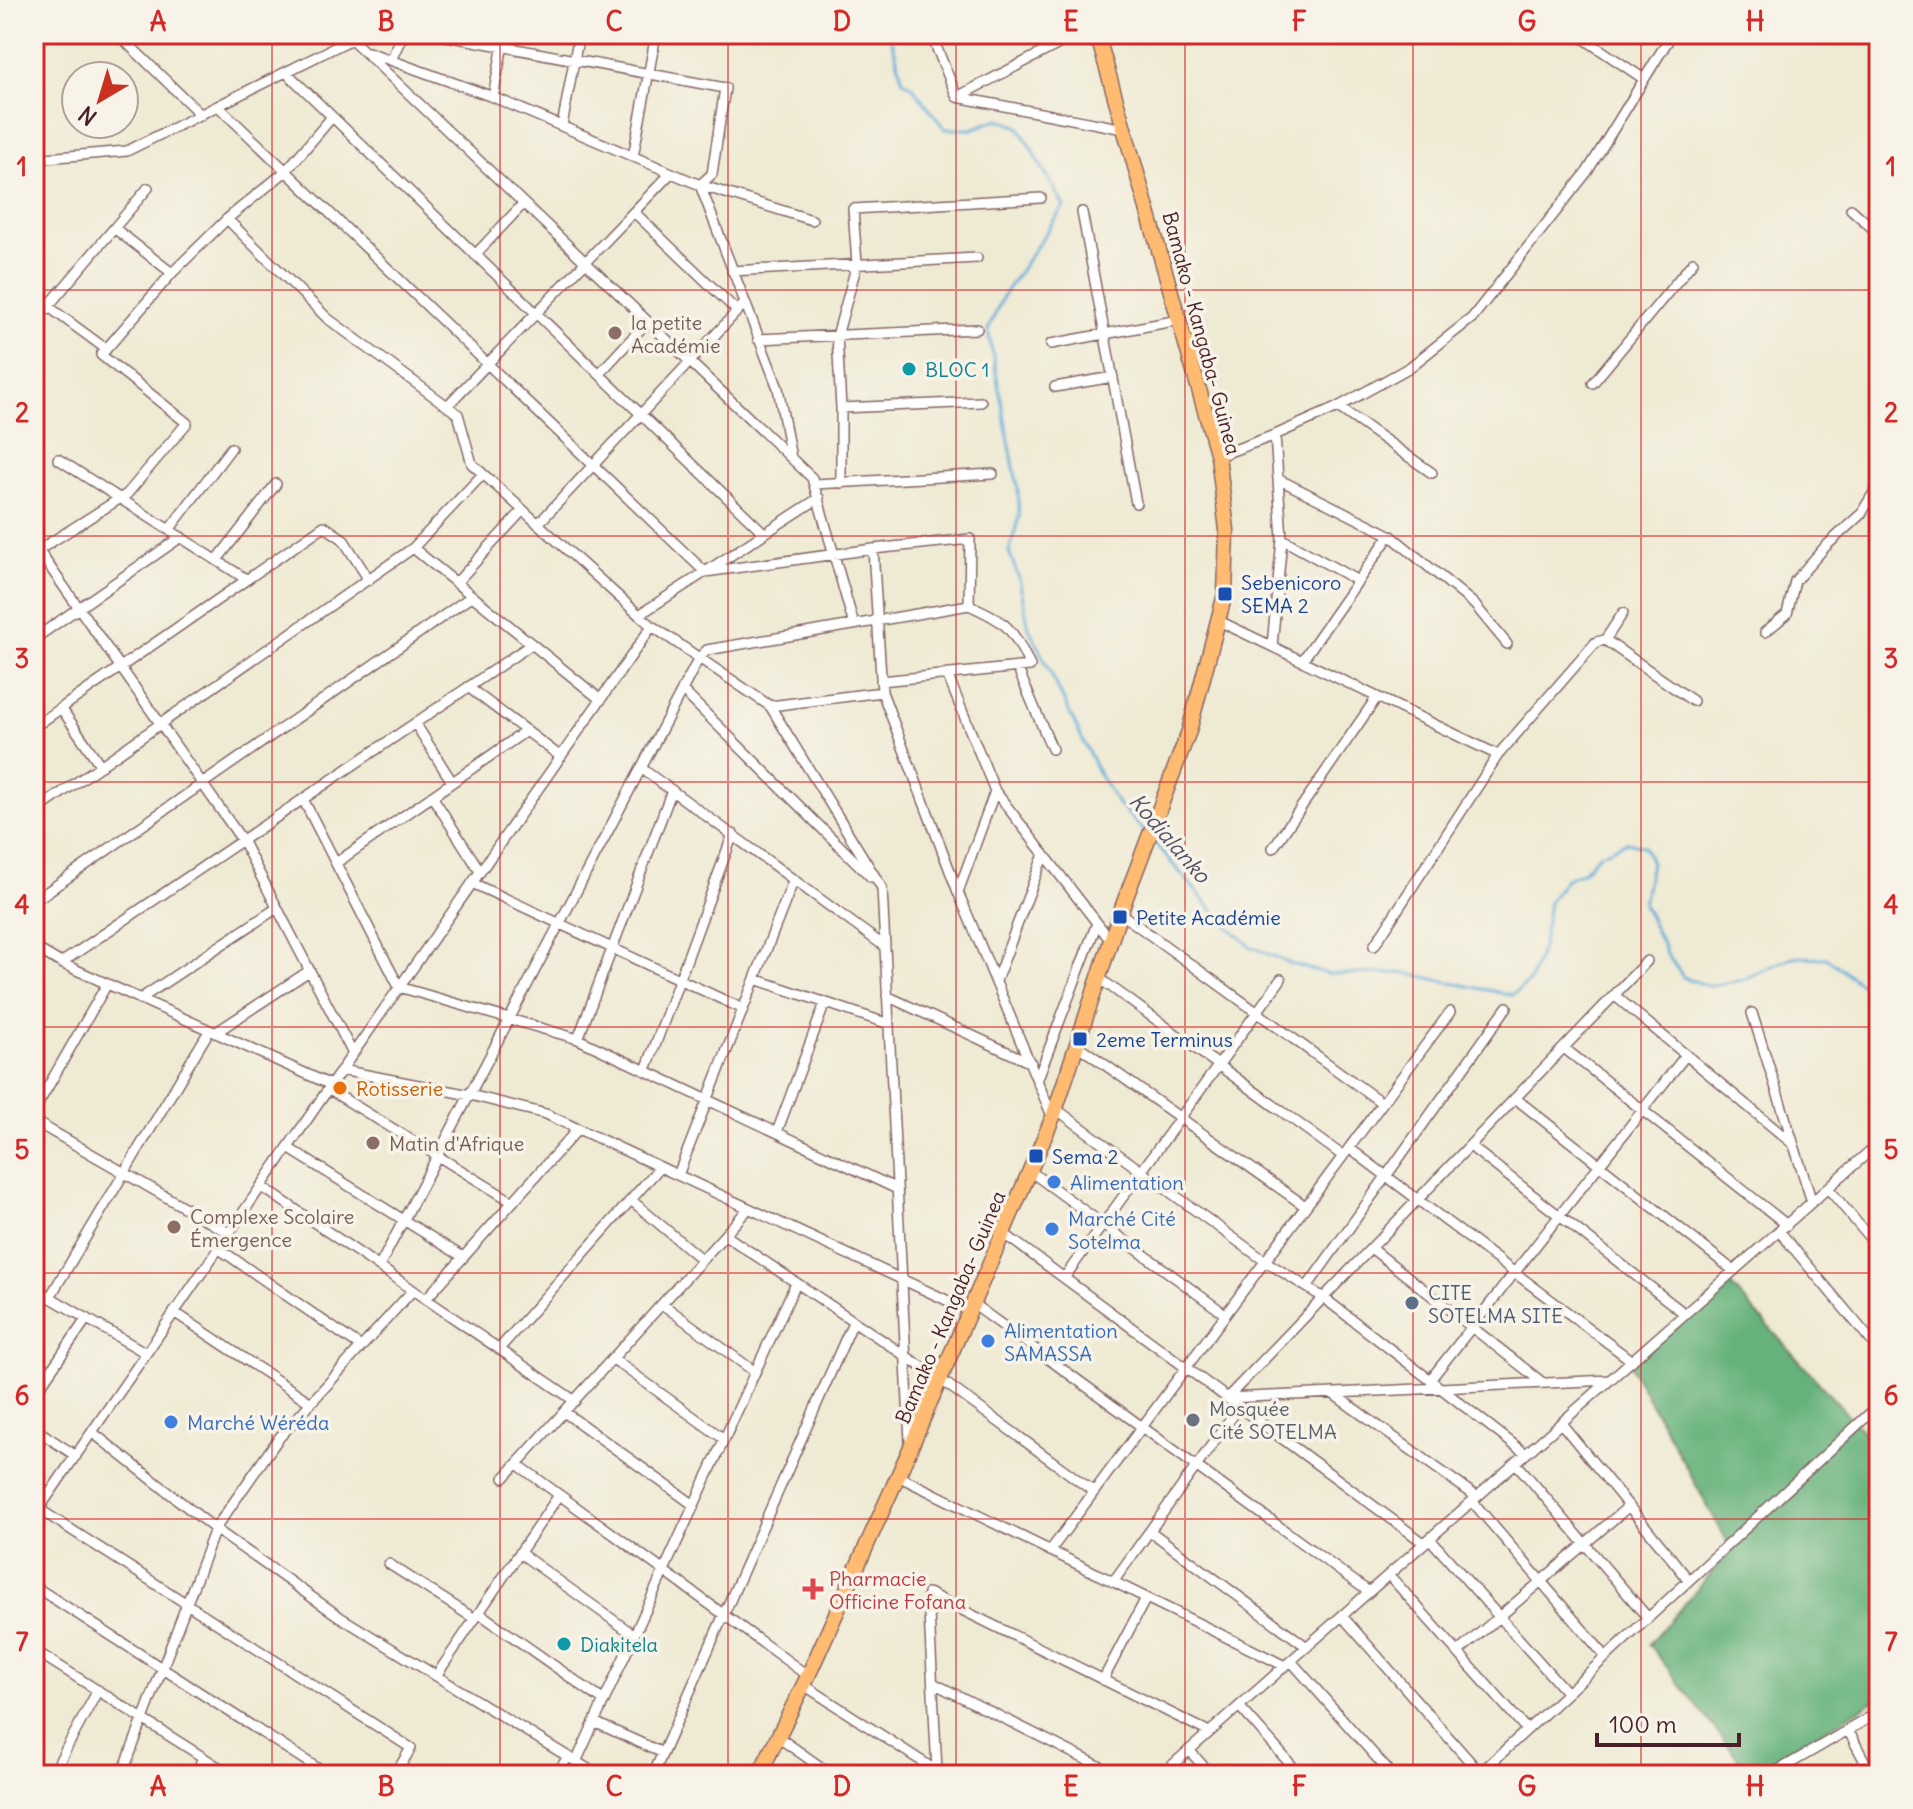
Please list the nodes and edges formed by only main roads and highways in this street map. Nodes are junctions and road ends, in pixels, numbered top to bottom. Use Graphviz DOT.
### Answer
graph roads {
  1 [pos="1097,34"];
  2 [pos="759,1775"];
  1 -- 2 [label="main road, Bamako - Kangaba- Guinea"];
}
